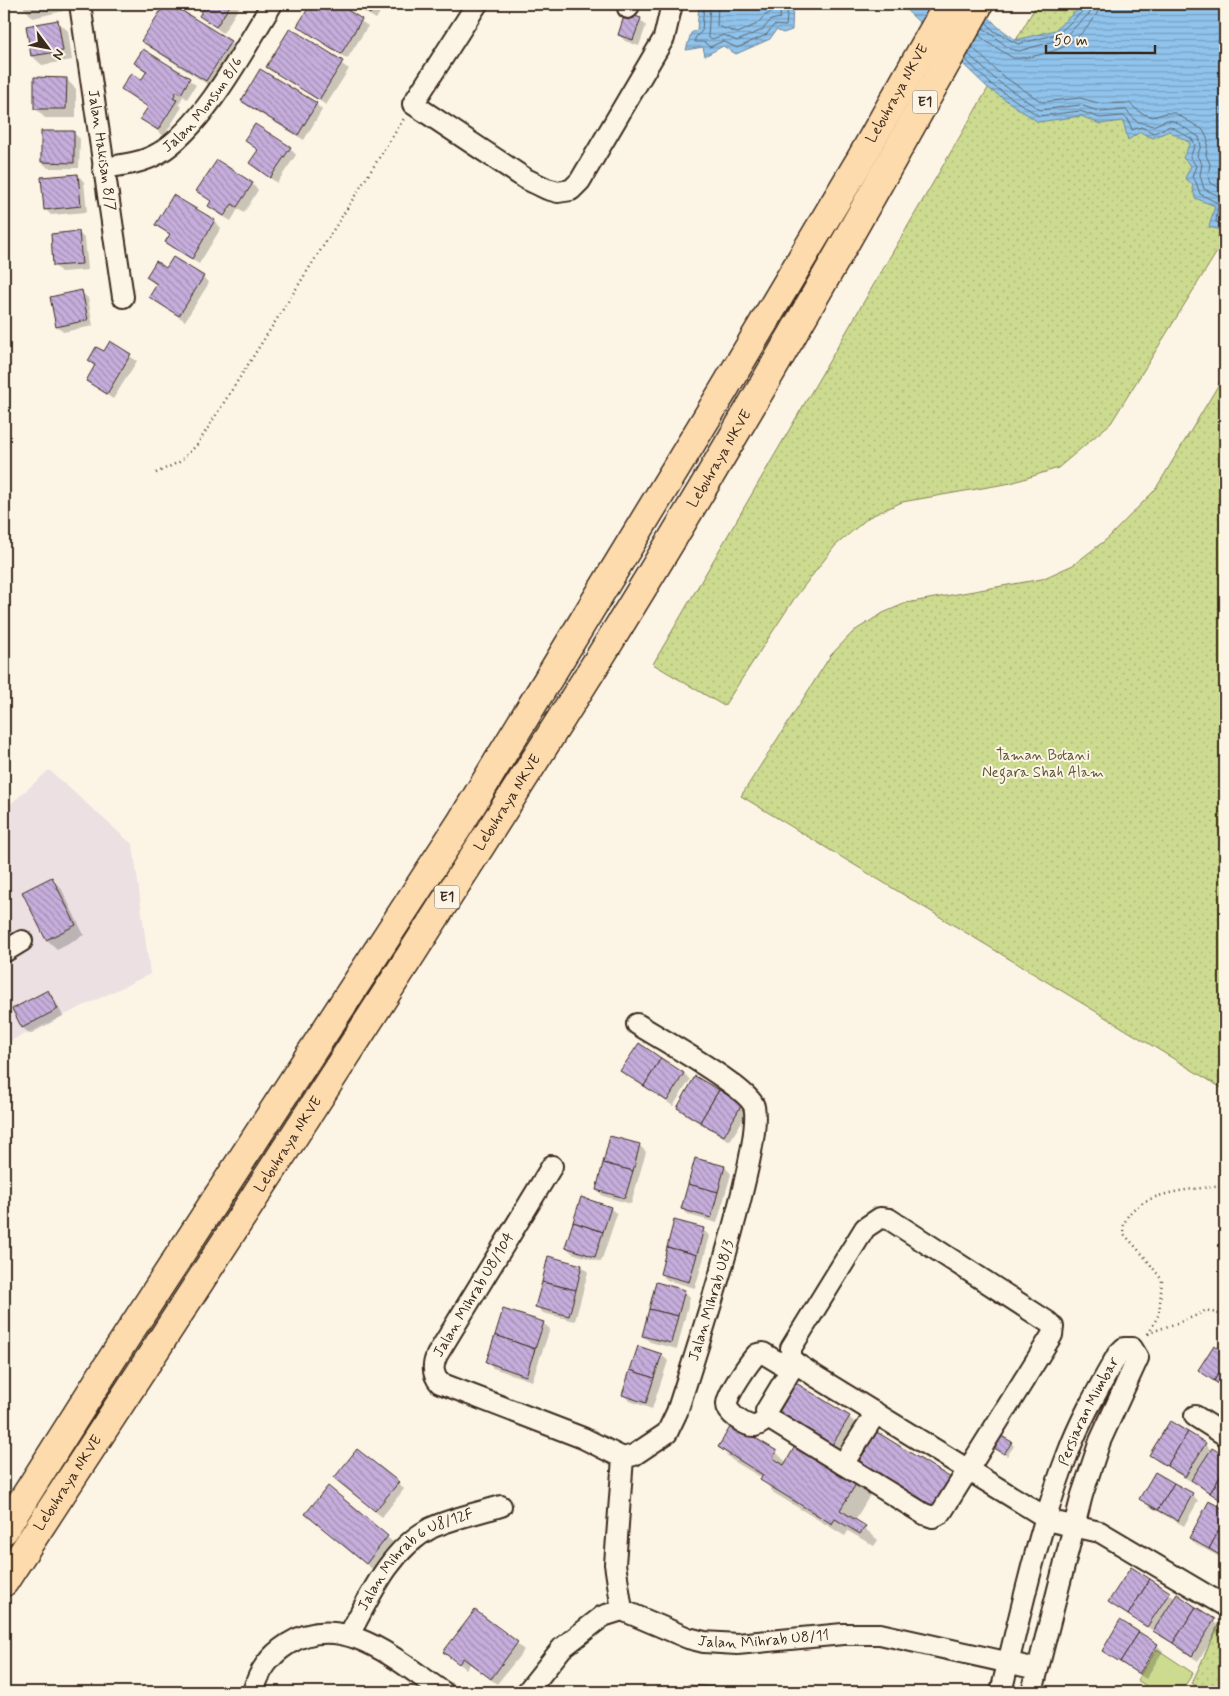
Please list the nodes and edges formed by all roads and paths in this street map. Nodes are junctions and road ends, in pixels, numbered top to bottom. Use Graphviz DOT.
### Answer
graph roads {
  1 [pos="80,4"];
  2 [pos="272,4"];
  3 [pos="477,4"];
  4 [pos="672,4"];
  5 [pos="948,4"];
  6 [pos="979,4"];
  7 [pos="413,104"];
  8 [pos="103,168"];
  9 [pos="123,297"];
  10 [pos="156,473"];
  11 [pos="22,942"];
  12 [pos="4,952"];
  13 [pos="638,1024"];
  14 [pos="552,1166"];
  15 [pos="1225,1186"];
  16 [pos="1225,1316"];
  17 [pos="1148,1334"];
  18 [pos="1132,1348"];
  19 [pos="793,1366"];
  20 [pos="876,1413"];
  21 [pos="1195,1416"];
  22 [pos="768,1418"];
  23 [pos="1225,1435"];
  24 [pos="623,1458"];
  25 [pos="842,1464"];
  26 [pos="968,1470"];
  27 [pos="501,1506"];
  28 [pos="1045,1517"];
  29 [pos="1075,1525"];
  30 [pos="4,1530"];
  31 [pos="4,1582"];
  32 [pos="1225,1606"];
  33 [pos="622,1610"];
  34 [pos="349,1635"];
  35 [pos="1008,1664"];
  36 [pos="1037,1669"];
  37 [pos="253,1692"];
  38 [pos="443,1692"];
  39 [pos="528,1692"];
  40 [pos="1001,1692"];
  41 [pos="1032,1692"];
  1 -- 8 [label="street, Jalan Hakisan 8/7"];
  2 -- 8 [label="street, Jalan Monsun 8/6"];
  3 -- 7 [label="street"];
  4 -- 7 [label="street"];
  5 -- 30 [label="highway, Lebuhraya NKVE / E1"];
  6 -- 31 [label="highway, Lebuhraya NKVE / E1"];
  7 -- 10 [label="path"];
  8 -- 9 [label="street, Jalan Hakisan 8/7"];
  11 -- 12 [label="street"];
  13 -- 24 [label="street, Jalan Mihrab U8/3"];
  14 -- 24 [label="street, Jalan Mihrab U8/104"];
  15 -- 17 [label="path"];
  16 -- 17 [label="path"];
  17 -- 18 [label="path"];
  18 -- 28 [label="street, Persiaran Mimbar"];
  18 -- 29 [label="street, Persiaran Mimbar"];
  19 -- 20 [label="street"];
  19 -- 22 [label="street"];
  19 -- 22 [label="street"];
  19 -- 26 [label="street"];
  20 -- 25 [label="street"];
  20 -- 26 [label="street"];
  21 -- 23 [label="street"];
  22 -- 25 [label="street"];
  24 -- 33 [label="street"];
  25 -- 26 [label="street"];
  26 -- 28 [label="street"];
  27 -- 34 [label="street, Jalan Mihrab 6 U8/12F"];
  28 -- 29 [label="street"];
  28 -- 35 [label="street, Persiaran Mimbar"];
  29 -- 32 [label="street"];
  29 -- 36 [label="street, Persiaran Mimbar"];
  33 -- 35 [label="street, Jalan Mihrab U8/11"];
  33 -- 39 [label="street"];
  34 -- 37 [label="street"];
  34 -- 38 [label="street"];
  35 -- 36 [label="street, Jalan Mihrab U8/11"];
  35 -- 40 [label="street, Persiaran Mimbar"];
  36 -- 41 [label="street, Persiaran Mimbar"];
}
